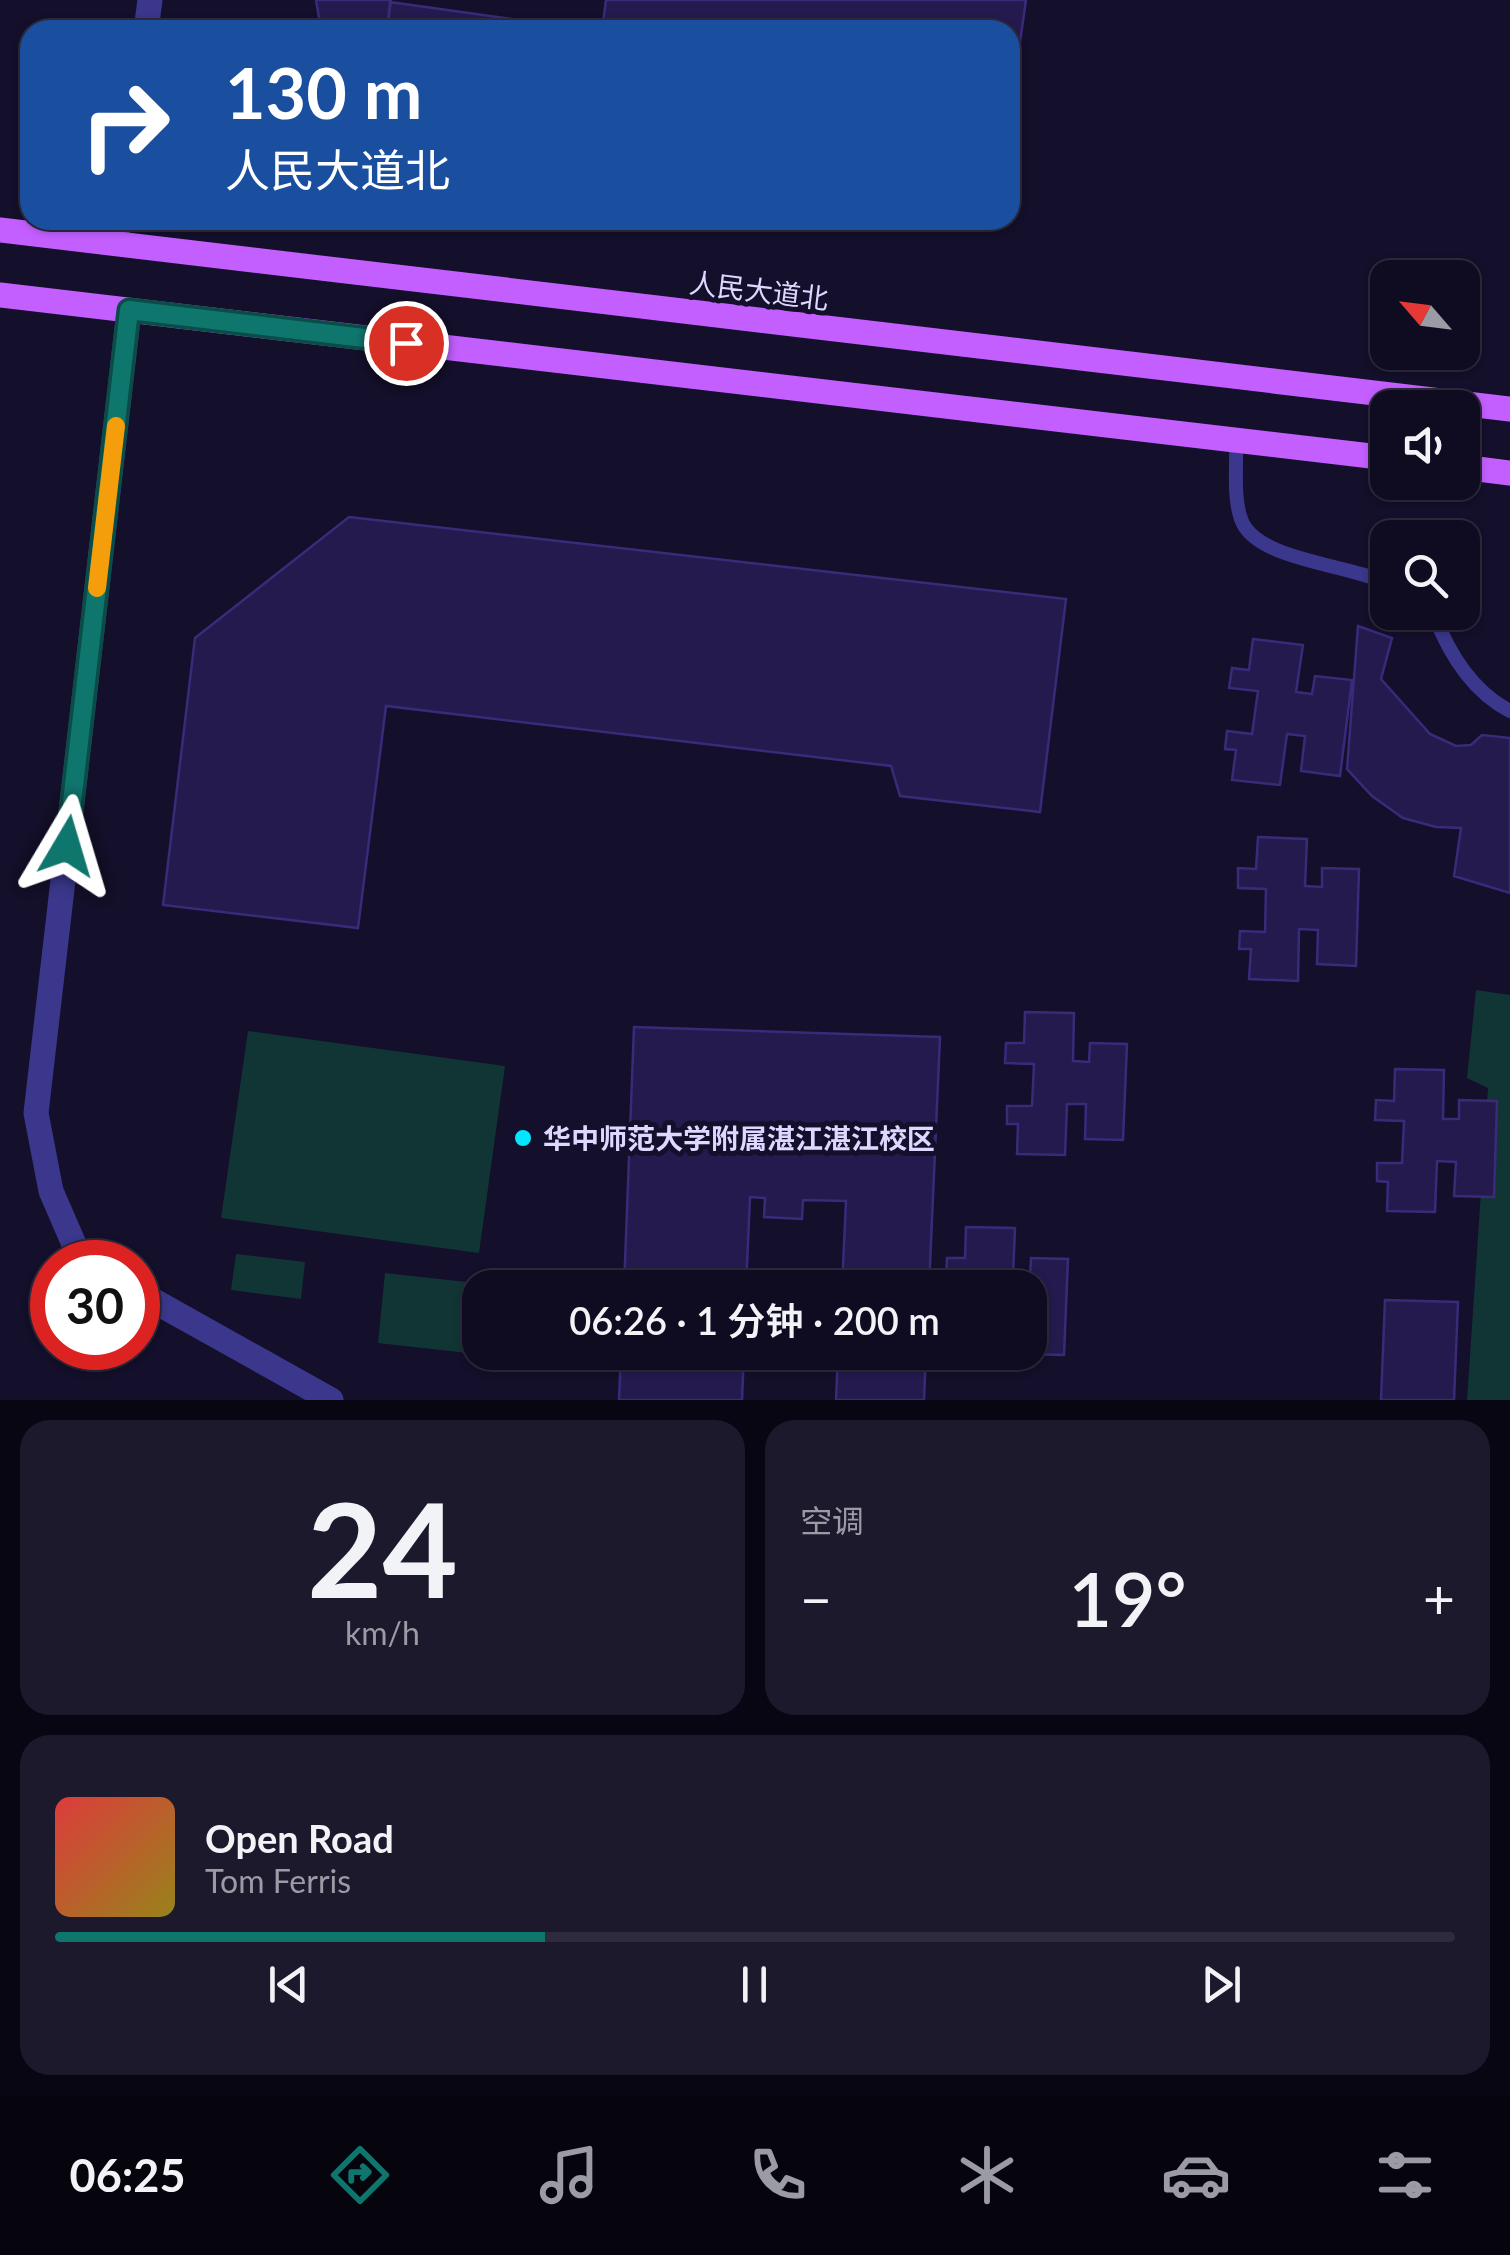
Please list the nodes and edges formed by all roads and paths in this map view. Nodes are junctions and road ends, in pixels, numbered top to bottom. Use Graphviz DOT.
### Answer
graph roads {
  1 [pos="0,230"];
  2 [pos="118,232"];
  3 [pos="0,295"];
  4 [pos="129,310"];
  5 [pos="1510,409"];
  6 [pos="1236,440"];
  7 [pos="1370,456"];
  8 [pos="1480,469"];
  9 [pos="1510,472"];
  10 [pos="1370,575"];
  11 [pos="1440,630"];
  12 [pos="1510,711"];
  13 [pos="72,1240"];
  14 [pos="160,1304"];
  15 [pos="331,1400"];
  1 -- 2 [label="main road, 人民大道北"];
  2 -- 5 [label="main road, 人民大道北"];
  3 -- 4 [label="main road"];
  4 -- 6 [label="main road"];
  4 -- 13 [label="street"];
  6 -- 7 [label="main road"];
  6 -- 10 [label="lane"];
  8 -- 9 [label="main road"];
  11 -- 12 [label="lane"];
  14 -- 15 [label="street"];
}
